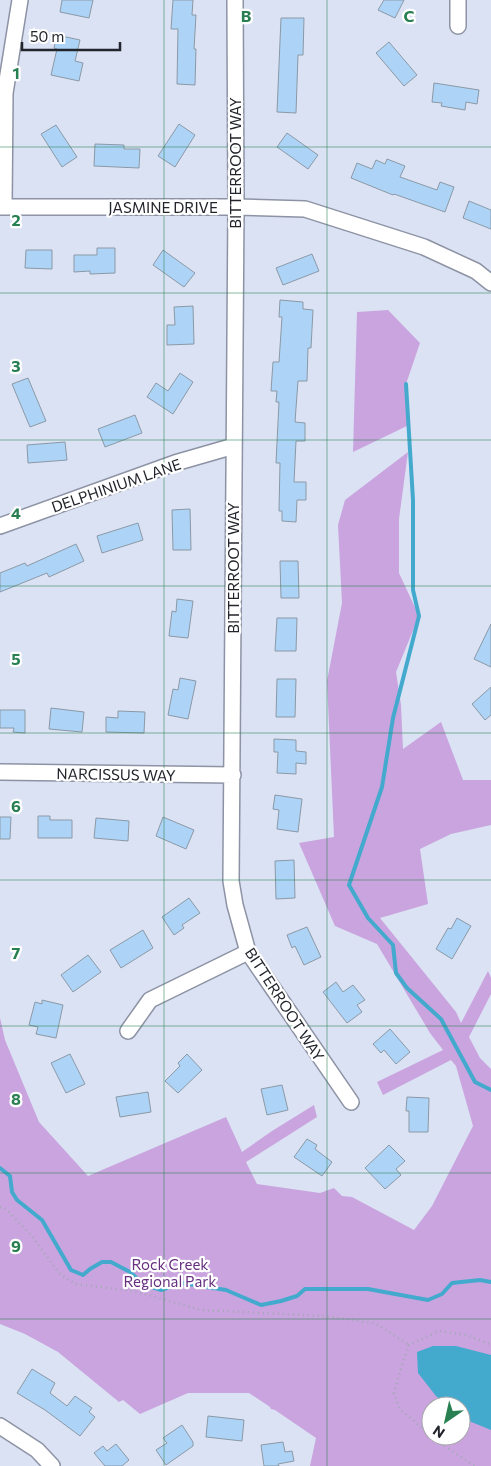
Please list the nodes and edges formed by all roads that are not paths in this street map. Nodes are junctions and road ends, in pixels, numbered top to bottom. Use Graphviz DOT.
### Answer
graph roads {
  1 [pos="20,0"];
  2 [pos="235,0"];
  3 [pos="458,0"];
  4 [pos="458,26"];
  5 [pos="2,207"];
  6 [pos="236,207"];
  7 [pos="491,283"];
  8 [pos="234,446"];
  9 [pos="0,526"];
  10 [pos="0,772"];
  11 [pos="233,775"];
  12 [pos="248,952"];
  13 [pos="128,1031"];
  14 [pos="351,1102"];
  15 [pos="0,1426"];
  16 [pos="52,1466"];
  1 -- 5 [label="street"];
  2 -- 6 [label="street, BITTERROOT WAY"];
  3 -- 4 [label="street"];
  5 -- 6 [label="street, JASMINE DRIVE"];
  6 -- 7 [label="street, JASMINE DRIVE"];
  6 -- 8 [label="street, BITTERROOT WAY"];
  8 -- 9 [label="street, DELPHINIUM LANE"];
  8 -- 11 [label="street, BITTERROOT WAY"];
  10 -- 11 [label="street, NARCISSUS WAY"];
  11 -- 12 [label="street, BITTERROOT WAY"];
  12 -- 13 [label="street"];
  12 -- 14 [label="street, BITTERROOT WAY"];
  15 -- 16 [label="street"];
}
